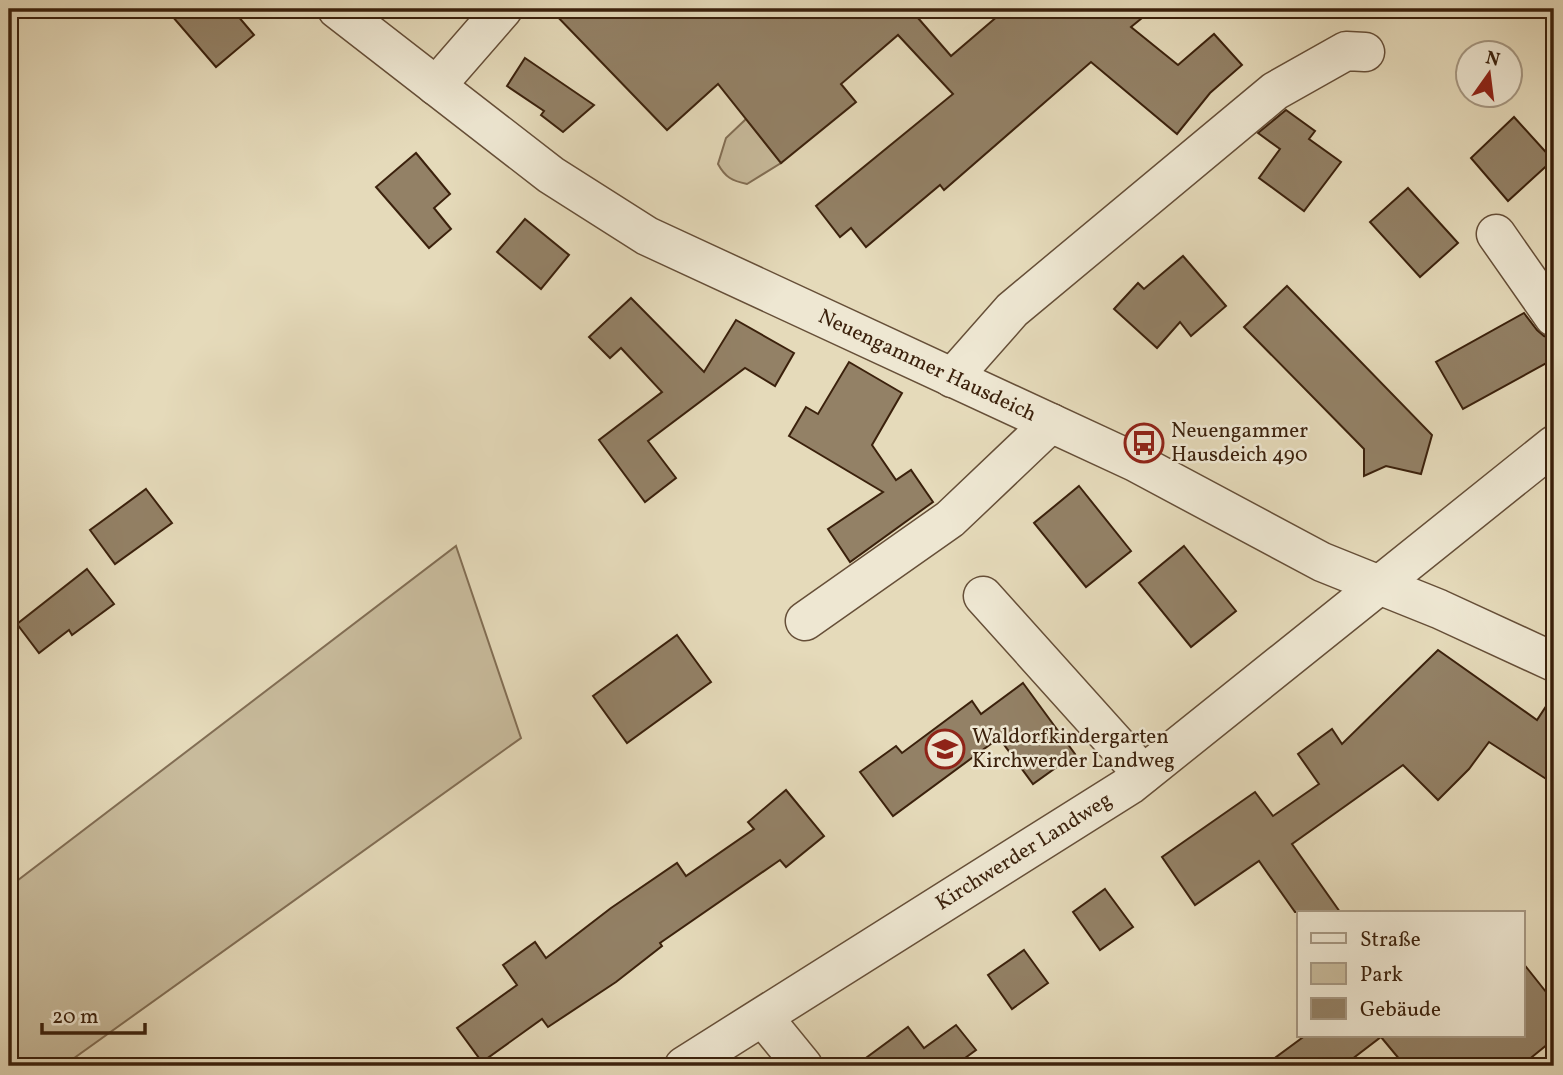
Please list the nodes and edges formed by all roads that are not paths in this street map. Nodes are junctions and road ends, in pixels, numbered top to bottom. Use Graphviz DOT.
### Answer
graph roads {
  1 [pos="337,9"];
  2 [pos="503,9"];
  3 [pos="1365,52"];
  4 [pos="436,86"];
  5 [pos="1496,234"];
  6 [pos="1554,317"];
  7 [pos="952,378"];
  8 [pos="1051,423"];
  9 [pos="1554,445"];
  10 [pos="1378,586"];
  11 [pos="983,596"];
  12 [pos="805,621"];
  13 [pos="1554,662"];
  14 [pos="1143,774"];
  15 [pos="763,1017"];
  16 [pos="684,1066"];
  17 [pos="803,1066"];
  1 -- 4 [label="street, Neuengammer Hausdeich"];
  2 -- 4 [label="street"];
  3 -- 7 [label="street"];
  4 -- 7 [label="street, Neuengammer Hausdeich"];
  5 -- 6 [label="street"];
  7 -- 8 [label="street, Neuengammer Hausdeich"];
  8 -- 10 [label="street, Neuengammer Hausdeich"];
  8 -- 12 [label="street"];
  9 -- 10 [label="street, Kirchwerder Landweg"];
  10 -- 13 [label="street, Neuengammer Hausdeich"];
  10 -- 14 [label="street, Kirchwerder Landweg"];
  11 -- 14 [label="street"];
  14 -- 15 [label="street, Kirchwerder Landweg"];
  15 -- 16 [label="street, Kirchwerder Landweg"];
  15 -- 17 [label="street"];
}
